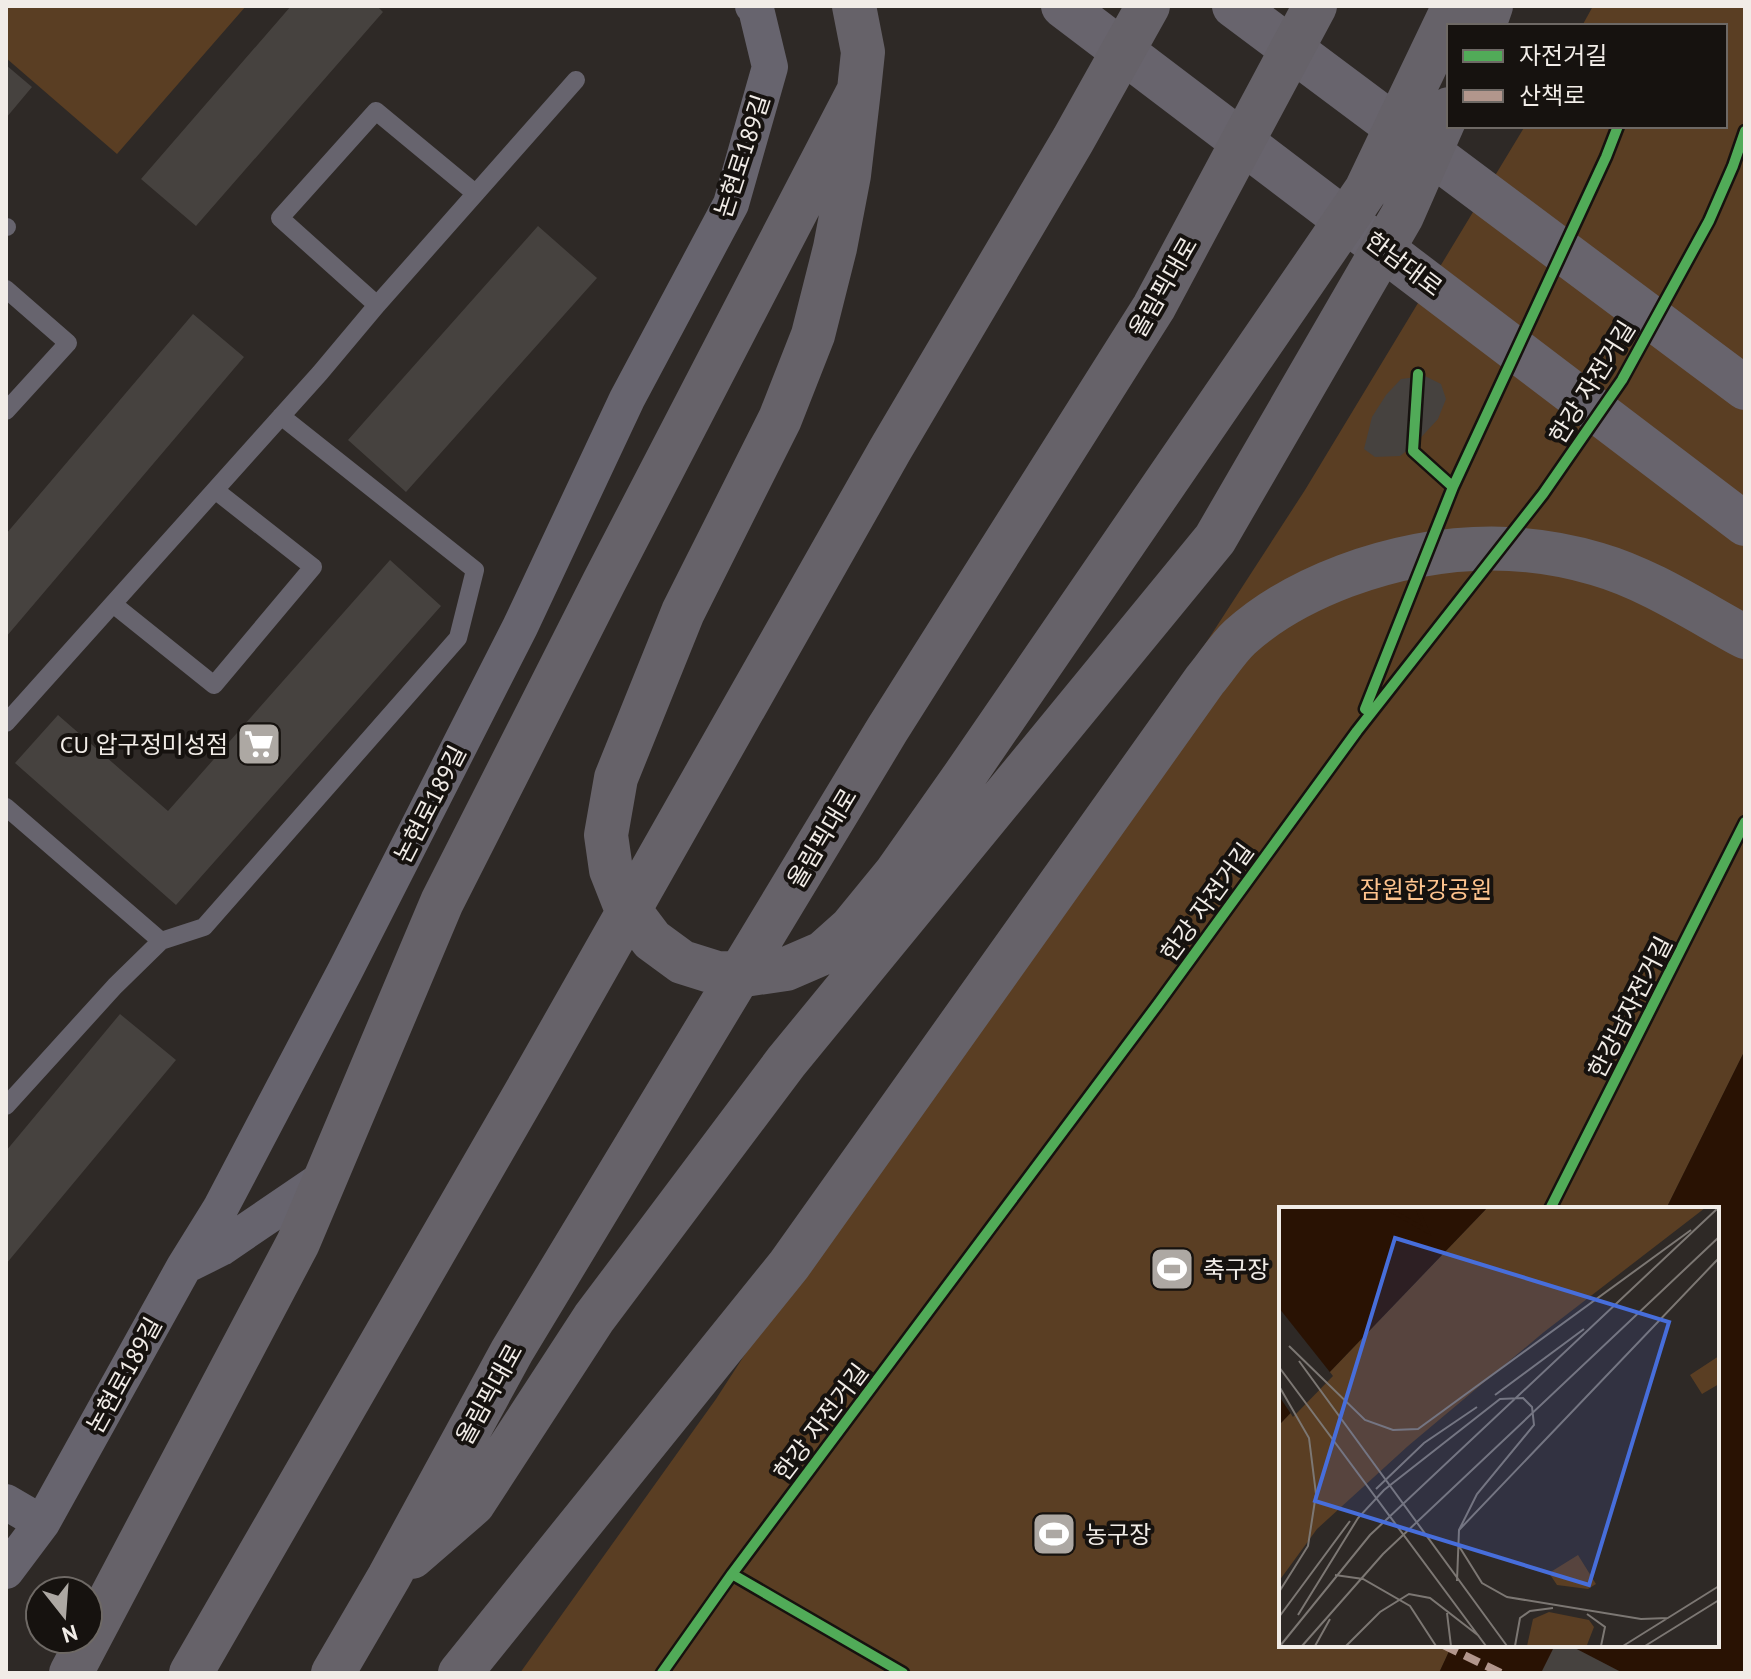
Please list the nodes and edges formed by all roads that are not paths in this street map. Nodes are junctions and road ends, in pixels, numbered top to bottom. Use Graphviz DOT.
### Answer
graph roads {
  1 [pos="753,6"];
  2 [pos="839,6"];
  3 [pos="854,6"];
  4 [pos="1063,6"];
  5 [pos="1148,6"];
  6 [pos="1234,6"];
  7 [pos="1315,6"];
  8 [pos="1454,6"];
  9 [pos="861,71"];
  10 [pos="576,80"];
  11 [pos="1447,114"];
  12 [pos="475,193"];
  13 [pos="6,289"];
  14 [pos="377,305"];
  15 [pos="1745,388"];
  16 [pos="6,411"];
  17 [pos="281,416"];
  18 [pos="215,490"];
  19 [pos="1745,524"];
  20 [pos="113,604"];
  21 [pos="1745,637"];
  22 [pos="6,723"];
  23 [pos="6,807"];
  24 [pos="161,941"];
  25 [pos="6,1106"];
  26 [pos="327,1176"];
  27 [pos="184,1267"];
  28 [pos="6,1502"];
  29 [pos="42,1523"];
  30 [pos="6,1571"];
  31 [pos="389,1577"];
  32 [pos="71,1673"];
  33 [pos="191,1673"];
  34 [pos="333,1673"];
  35 [pos="460,1673"];
  1 -- 27 [label="street, 논현로189길"];
  2 -- 9 [label="highway"];
  3 -- 9 [label="highway"];
  4 -- 19 [label="main road, 한남대로"];
  5 -- 33 [label="highway"];
  6 -- 15 [label="main road"];
  7 -- 31 [label="highway, 올림픽대로"];
  8 -- 9 [label="highway"];
  9 -- 26 [label="highway"];
  10 -- 12 [label="lane"];
  11 -- 31 [label="highway"];
  12 -- 14 [label="lane"];
  12 -- 14 [label="lane"];
  13 -- 16 [label="lane"];
  14 -- 17 [label="lane"];
  17 -- 18 [label="lane"];
  17 -- 24 [label="lane"];
  18 -- 20 [label="lane"];
  18 -- 20 [label="lane"];
  20 -- 22 [label="lane"];
  21 -- 35 [label="highway"];
  23 -- 24 [label="lane"];
  24 -- 25 [label="lane"];
  26 -- 27 [label="street"];
  26 -- 32 [label="highway"];
  27 -- 29 [label="street, 논현로189길"];
  28 -- 29 [label="street"];
  29 -- 30 [label="street, 논현로189길"];
  31 -- 34 [label="highway, 올림픽대로"];
}
